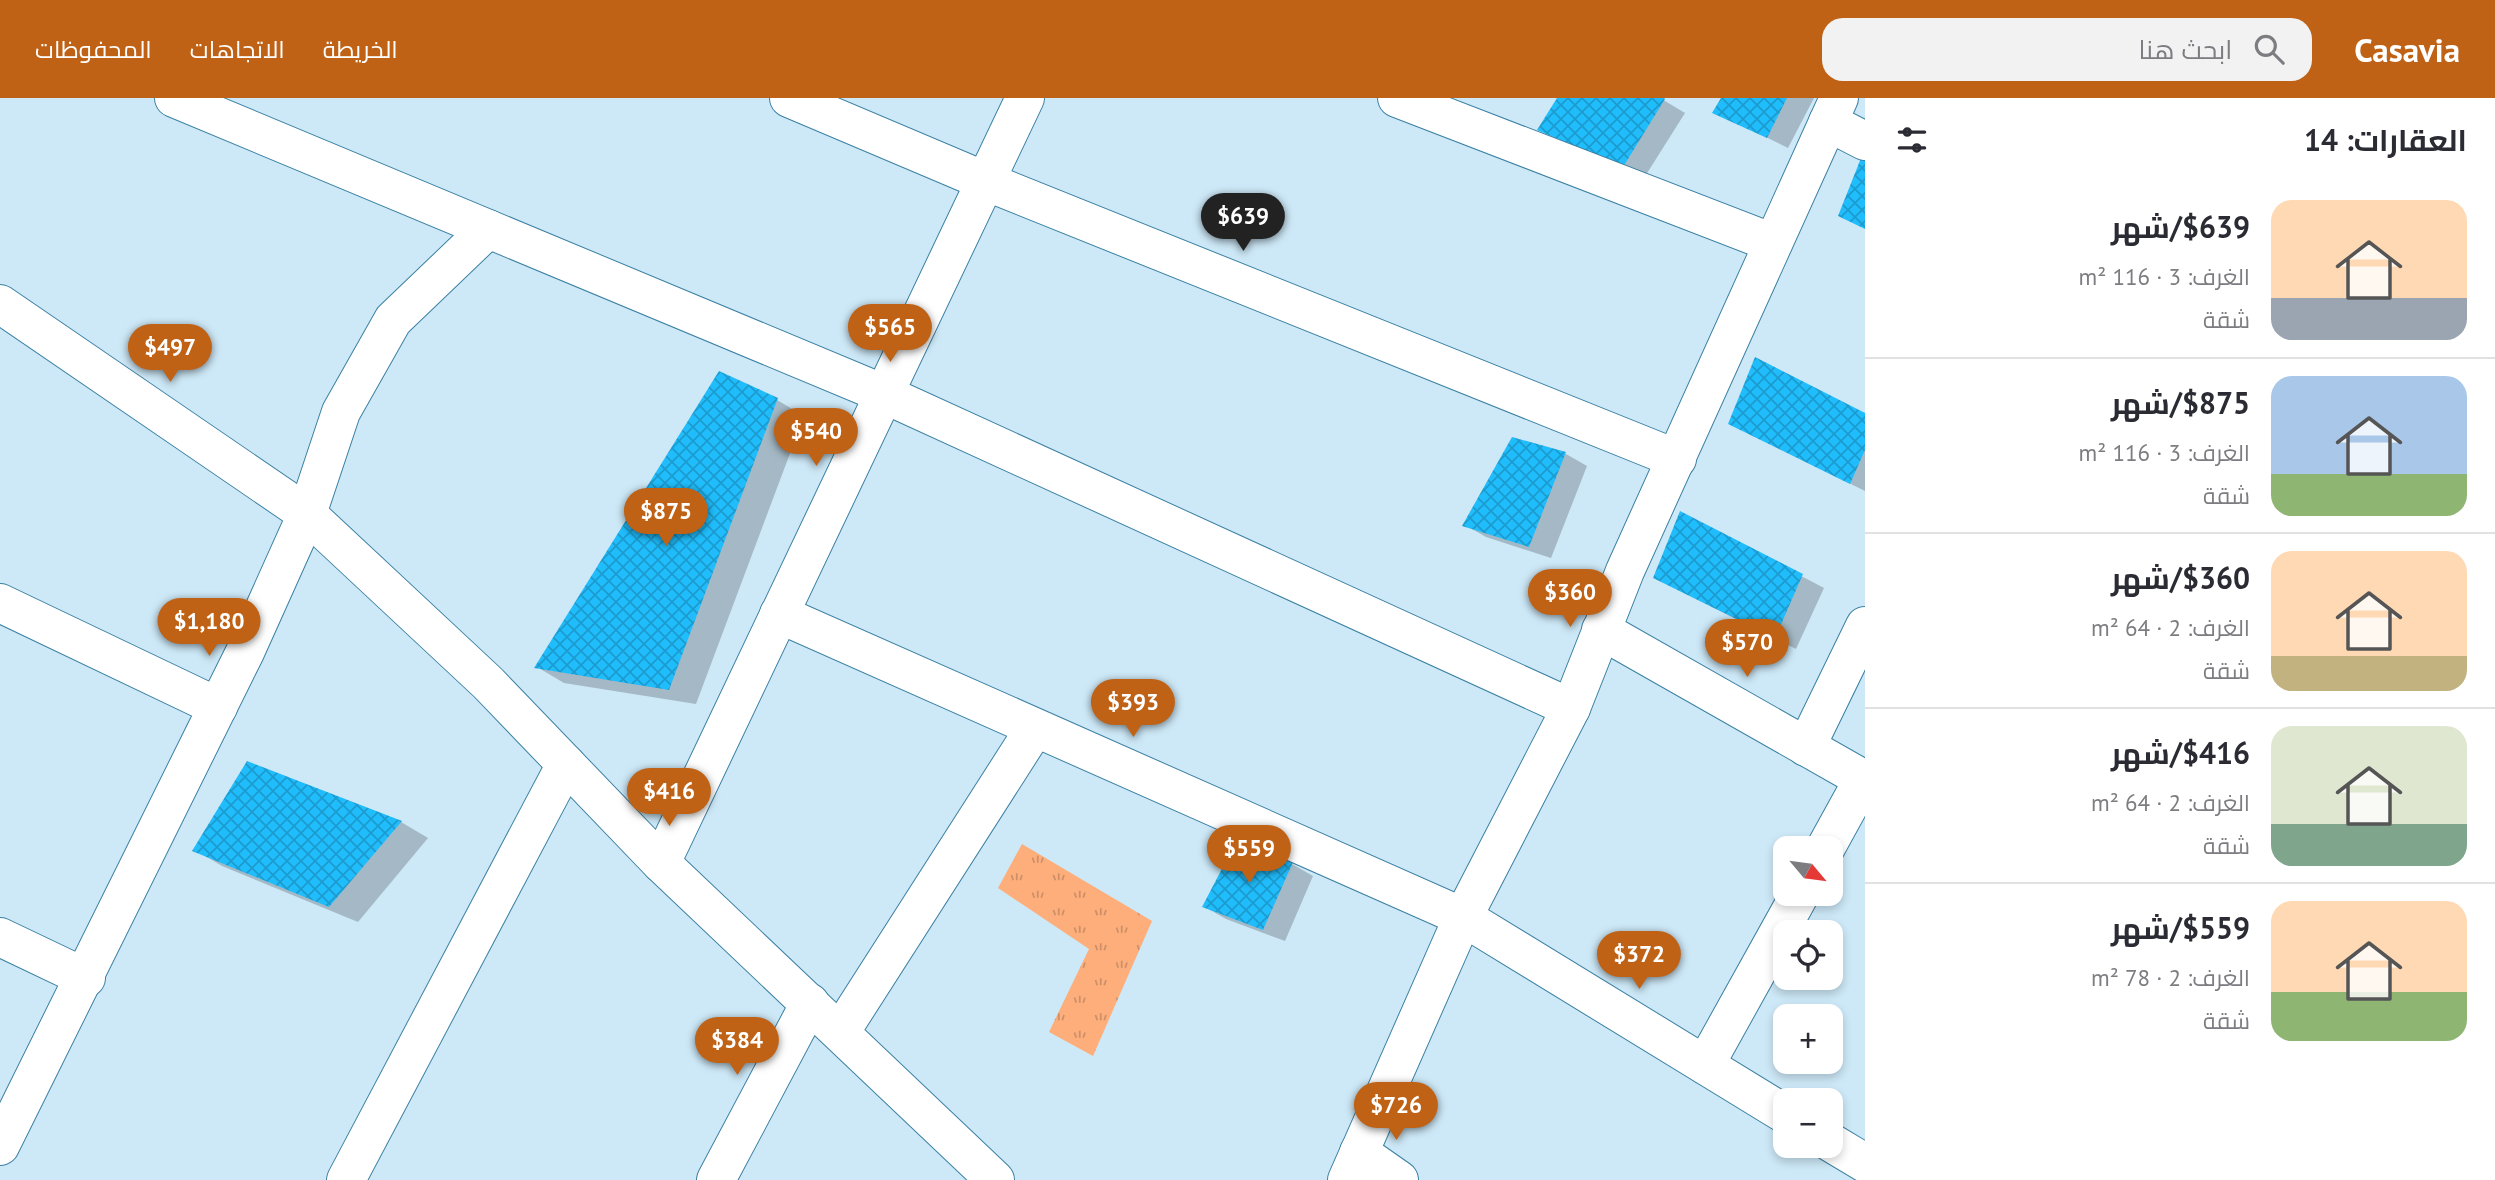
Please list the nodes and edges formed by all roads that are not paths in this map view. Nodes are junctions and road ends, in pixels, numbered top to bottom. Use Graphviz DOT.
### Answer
graph roads {
  1 [pos="174,98"];
  2 [pos="789,98"];
  3 [pos="1025,98"];
  4 [pos="1397,98"];
  5 [pos="1834,110"];
  6 [pos="1865,141"];
  7 [pos="985,181"];
  8 [pos="488,229"];
  9 [pos="1773,243"];
  10 [pos="0,304"];
  11 [pos="884,394"];
  12 [pos="1677,458"];
  13 [pos="307,514"];
  14 [pos="0,603"];
  15 [pos="779,614"];
  16 [pos="1865,626"];
  17 [pos="1601,631"];
  18 [pos="218,707"];
  19 [pos="1571,709"];
  20 [pos="1035,728"];
  21 [pos="1806,747"];
  22 [pos="566,764"];
  23 [pos="1864,780"];
  24 [pos="1832,836"];
  25 [pos="661,863"];
  26 [pos="1793,906"];
  27 [pos="1463,917"];
  28 [pos="0,937"];
  29 [pos="86,978"];
  30 [pos="810,1003"];
  31 [pos="841,1031"];
  32 [pos="1704,1065"];
  33 [pos="1773,1107"];
  34 [pos="0,1146"];
  35 [pos="1843,1150"];
  36 [pos="1865,1163"];
  37 [pos="1353,1166"];
  38 [pos="346,1180"];
  39 [pos="716,1180"];
  40 [pos="995,1180"];
  41 [pos="1399,1180"];
  1 -- 8 [label="street"];
  2 -- 7 [label="street"];
  3 -- 7 [label="street"];
  4 -- 9 [label="street"];
  5 -- 6 [label="street"];
  5 -- 9 [label="street"];
  7 -- 11 [label="street"];
  7 -- 12 [label="street"];
  8 -- 11 [label="street"];
  8 -- 13 [label="street"];
  9 -- 12 [label="street"];
  10 -- 13 [label="street"];
  11 -- 15 [label="street"];
  11 -- 19 [label="street"];
  12 -- 17 [label="street"];
  13 -- 18 [label="street"];
  13 -- 22 [label="street"];
  14 -- 18 [label="street"];
  15 -- 20 [label="street"];
  15 -- 25 [label="street"];
  16 -- 21 [label="street"];
  17 -- 19 [label="street"];
  17 -- 21 [label="street"];
  18 -- 29 [label="street"];
  19 -- 27 [label="street"];
  20 -- 27 [label="street"];
  20 -- 31 [label="street"];
  21 -- 23 [label="street"];
  22 -- 25 [label="street"];
  22 -- 38 [label="street"];
  23 -- 24 [label="street"];
  25 -- 30 [label="street"];
  26 -- 32 [label="street"];
  27 -- 32 [label="street"];
  27 -- 37 [label="street"];
  28 -- 29 [label="street"];
  29 -- 34 [label="street"];
  30 -- 31 [label="street"];
  30 -- 39 [label="street"];
  31 -- 40 [label="street"];
  32 -- 33 [label="street"];
  35 -- 36 [label="street"];
  37 -- 41 [label="street"];
}
